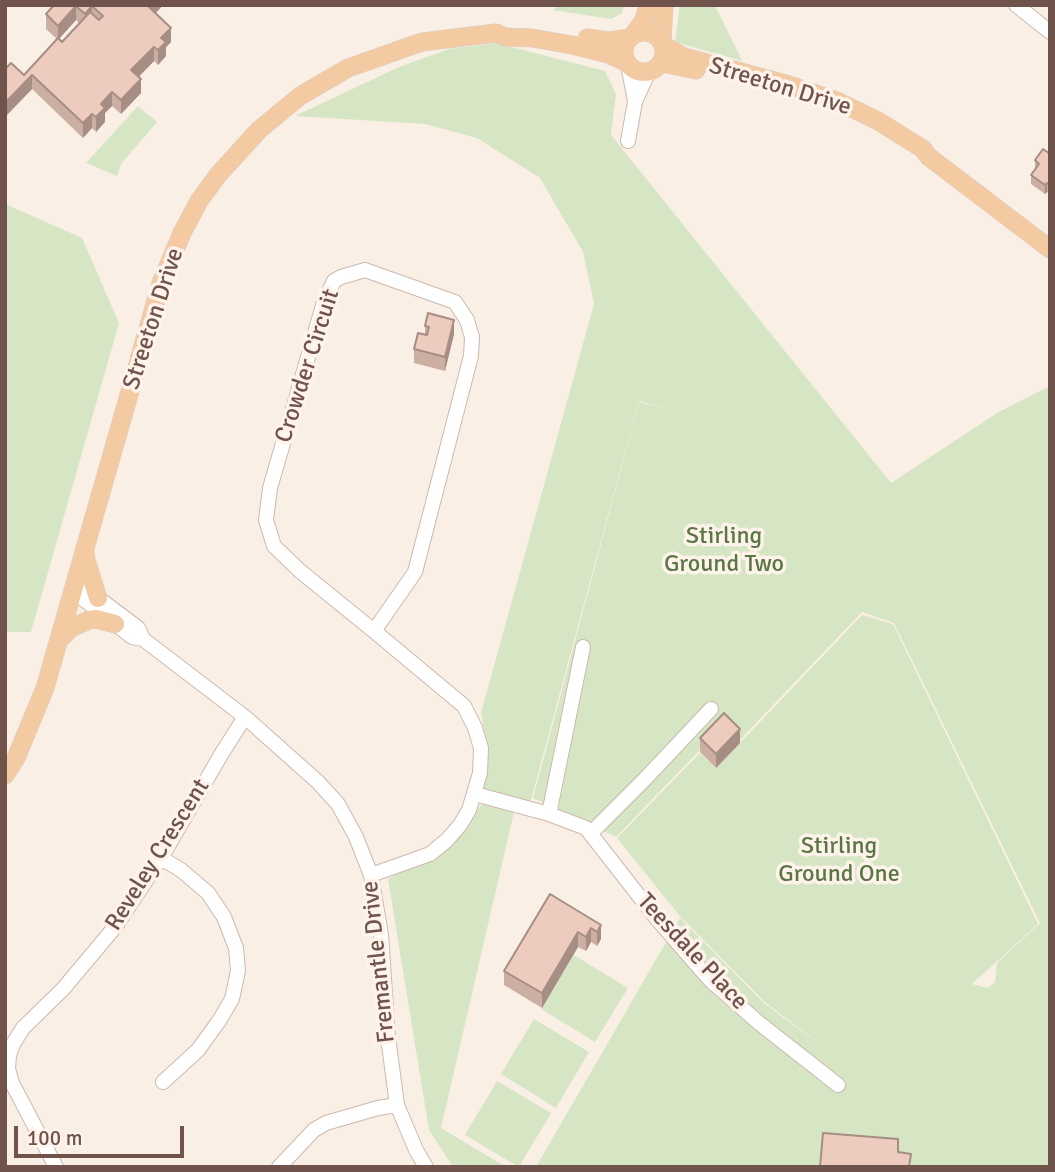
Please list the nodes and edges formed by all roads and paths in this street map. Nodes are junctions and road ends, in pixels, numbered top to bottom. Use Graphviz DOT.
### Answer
graph roads {
  1 [pos="648,5"];
  2 [pos="664,5"];
  3 [pos="1016,5"];
  4 [pos="1050,32"];
  5 [pos="496,33"];
  6 [pos="632,37"];
  7 [pos="658,56"];
  8 [pos="627,63"];
  9 [pos="635,102"];
  10 [pos="628,141"];
  11 [pos="1050,249"];
  12 [pos="85,549"];
  13 [pos="74,585"];
  14 [pos="98,598"];
  15 [pos="115,624"];
  16 [pos="374,631"];
  17 [pos="143,639"];
  18 [pos="58,642"];
  19 [pos="583,646"];
  20 [pos="711,709"];
  21 [pos="245,717"];
  22 [pos="5,775"];
  23 [pos="475,794"];
  24 [pos="548,814"];
  25 [pos="591,833"];
  26 [pos="162,859"];
  27 [pos="371,874"];
  28 [pos="163,1082"];
  29 [pos="838,1085"];
  30 [pos="397,1105"];
  31 [pos="56,1167"];
  32 [pos="279,1167"];
  33 [pos="426,1167"];
  1 -- 6 [label="main road"];
  2 -- 7 [label="main road"];
  3 -- 4 [label="street"];
  5 -- 6 [label="main road, Streeton Drive"];
  5 -- 8 [label="main road, Streeton Drive"];
  5 -- 12 [label="main road, Streeton Drive"];
  6 -- 7 [label="main road"];
  6 -- 8 [label="main road"];
  7 -- 8 [label="main road"];
  7 -- 9 [label="street"];
  7 -- 11 [label="main road, Streeton Drive"];
  8 -- 9 [label="street"];
  9 -- 10 [label="street"];
  12 -- 13 [label="main road, Streeton Drive"];
  12 -- 14 [label="main road"];
  13 -- 14 [label="street, Fremantle Drive"];
  13 -- 15 [label="street, Fremantle Drive"];
  13 -- 18 [label="main road, Streeton Drive"];
  14 -- 17 [label="street, Fremantle Drive"];
  15 -- 17 [label="street, Fremantle Drive"];
  15 -- 18 [label="main road"];
  16 -- 16 [label="street, Crowder Circuit"];
  16 -- 23 [label="street, Crowder Circuit"];
  17 -- 21 [label="street, Fremantle Drive"];
  18 -- 22 [label="main road, Streeton Drive"];
  19 -- 24 [label="street"];
  20 -- 25 [label="street"];
  21 -- 26 [label="street, Reveley Crescent"];
  21 -- 27 [label="street, Fremantle Drive"];
  23 -- 24 [label="street, Teesdale Place"];
  23 -- 27 [label="street, Crowder Circuit"];
  24 -- 25 [label="street, Teesdale Place"];
  25 -- 29 [label="street, Teesdale Place"];
  26 -- 28 [label="street"];
  26 -- 31 [label="street, Reveley Crescent"];
  27 -- 30 [label="street, Fremantle Drive"];
  30 -- 32 [label="street"];
  30 -- 33 [label="street, Fremantle Drive"];
}
